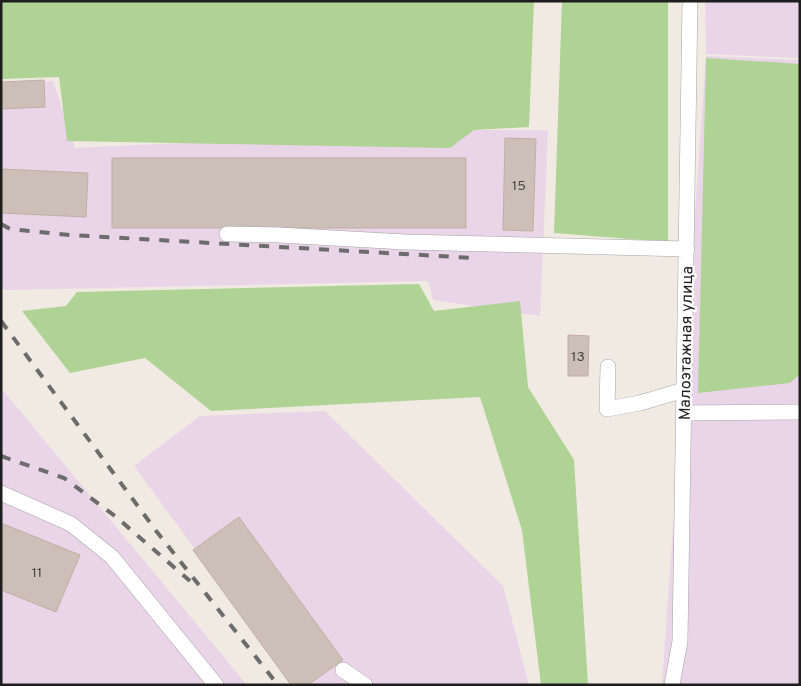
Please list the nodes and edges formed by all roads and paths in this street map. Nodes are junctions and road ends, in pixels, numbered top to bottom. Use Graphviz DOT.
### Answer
graph roads {
  1 [pos="690,1"];
  2 [pos="226,234"];
  3 [pos="687,249"];
  4 [pos="608,367"];
  5 [pos="684,390"];
  6 [pos="800,412"];
  7 [pos="684,413"];
  8 [pos="1,492"];
  9 [pos="343,670"];
  10 [pos="216,685"];
  11 [pos="365,685"];
  12 [pos="672,685"];
  1 -- 3 [label="street, Малоэтажная улица"];
  2 -- 3 [label="street"];
  3 -- 5 [label="street, Малоэтажная улица"];
  4 -- 5 [label="street"];
  5 -- 7 [label="street, Малоэтажная улица"];
  6 -- 7 [label="street"];
  7 -- 12 [label="street, Малоэтажная улица"];
  8 -- 10 [label="street"];
  9 -- 11 [label="street"];
}
